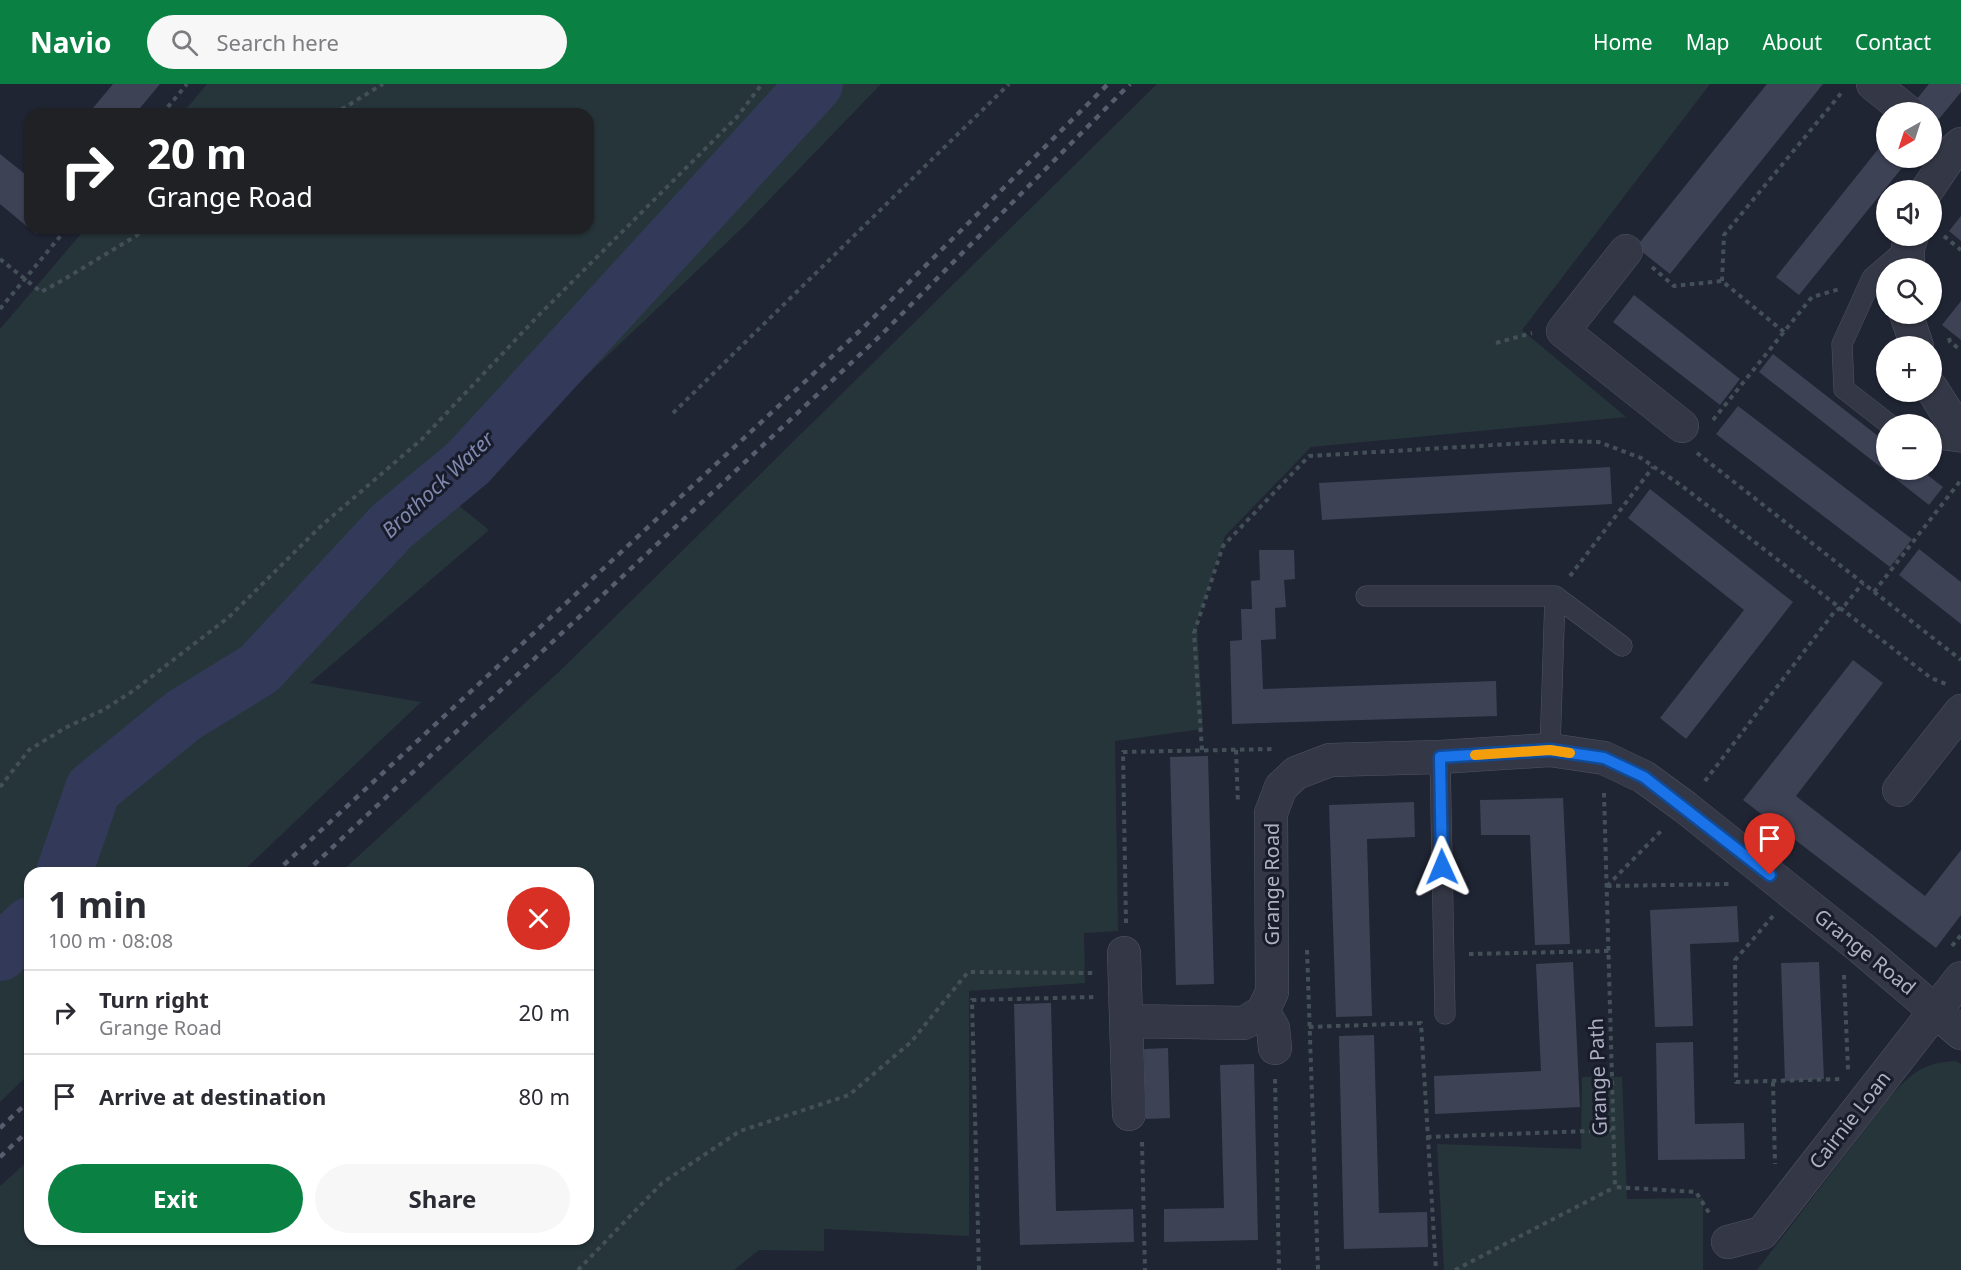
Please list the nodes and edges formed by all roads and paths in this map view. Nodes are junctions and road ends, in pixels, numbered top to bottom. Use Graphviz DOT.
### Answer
graph roads {
  1 [pos="187,84"];
  2 [pos="383,84"];
  3 [pos="762,84"];
  4 [pos="1009,84"];
  5 [pos="1849,84"];
  6 [pos="1873,84"];
  7 [pos="1896,102"];
  8 [pos="167,108"];
  9 [pos="344,108"];
  10 [pos="1949,142"];
  11 [pos="1932,180"];
  12 [pos="62,234"];
  13 [pos="139,234"];
  14 [pos="1909,250"];
  15 [pos="1626,251"];
  16 [pos="0,259"];
  17 [pos="25,279"];
  18 [pos="1722,282"];
  19 [pos="1812,297"];
  20 [pos="0,309"];
  21 [pos="1784,332"];
  22 [pos="1949,338"];
  23 [pos="1961,350"];
  24 [pos="1940,402"];
  25 [pos="672,413"];
  26 [pos="1876,414"];
  27 [pos="1697,424"];
  28 [pos="1961,435"];
  29 [pos="1942,439"];
  30 [pos="1961,442"];
  31 [pos="1653,467"];
  32 [pos="1961,480"];
  33 [pos="1863,583"];
  34 [pos="1874,592"];
  35 [pos="1366,596"];
  36 [pos="1555,596"];
  37 [pos="1840,608"];
  38 [pos="1622,646"];
  39 [pos="1961,660"];
  40 [pos="1956,698"];
  41 [pos="1280,749"];
  42 [pos="1202,750"];
  43 [pos="1550,750"];
  44 [pos="1440,757"];
  45 [pos="1604,758"];
  46 [pos="0,788"];
  47 [pos="1899,790"];
  48 [pos="1684,807"];
  49 [pos="1781,884"];
  50 [pos="1607,886"];
  51 [pos="1307,947"];
  52 [pos="1860,947"];
  53 [pos="1609,951"];
  54 [pos="1444,954"];
  55 [pos="1961,978"];
  56 [pos="1125,986"];
  57 [pos="1935,1010"];
  58 [pos="1263,1011"];
  59 [pos="1445,1014"];
  60 [pos="1310,1027"];
  61 [pos="1961,1033"];
  62 [pos="1275,1048"];
  63 [pos="1848,1074"];
  64 [pos="1844,1079"];
  65 [pos="1773,1082"];
  66 [pos="1129,1114"];
  67 [pos="1615,1130"];
  68 [pos="1427,1137"];
  69 [pos="1774,1165"];
  70 [pos="1616,1187"];
  71 [pos="1696,1192"];
  72 [pos="1728,1242"];
  73 [pos="578,1270"];
  74 [pos="979,1270"];
  75 [pos="1145,1270"];
  76 [pos="1279,1270"];
  77 [pos="1318,1270"];
  78 [pos="1436,1270"];
  79 [pos="1455,1270"];
  1 -- 8 [label="path"];
  2 -- 9 [label="path"];
  3 -- 46 [label="path"];
  4 -- 25 [label="path"];
  5 -- 18 [label="path"];
  6 -- 7 [label="street"];
  10 -- 11 [label="street"];
  12 -- 17 [label="path"];
  13 -- 17 [label="path"];
  14 -- 26 [label="lane"];
  15 -- 18 [label="path"];
  15 -- 27 [label="street"];
  16 -- 17 [label="path"];
  17 -- 20 [label="path"];
  18 -- 21 [label="path"];
  19 -- 21 [label="path"];
  21 -- 27 [label="path"];
  22 -- 23 [label="path"];
  24 -- 28 [label="street"];
  27 -- 33 [label="path"];
  29 -- 30 [label="lane"];
  31 -- 36 [label="path"];
  31 -- 37 [label="path"];
  31 -- 42 [label="path"];
  32 -- 34 [label="path"];
  33 -- 34 [label="path"];
  33 -- 37 [label="path"];
  34 -- 39 [label="path"];
  35 -- 36 [label="lane"];
  36 -- 38 [label="lane"];
  36 -- 43 [label="lane"];
  37 -- 40 [label="path"];
  37 -- 48 [label="path"];
  40 -- 47 [label="street"];
  41 -- 42 [label="path"];
  42 -- 56 [label="path"];
  43 -- 44 [label="street, Grange Road"];
  43 -- 45 [label="street, Grange Road"];
  44 -- 54 [label="lane"];
  44 -- 58 [label="street, Grange Road"];
  45 -- 48 [label="street, Grange Road"];
  45 -- 50 [label="path, Grange Path"];
  48 -- 49 [label="street, Grange Road"];
  48 -- 50 [label="path"];
  49 -- 50 [label="path"];
  49 -- 52 [label="street, Grange Road"];
  49 -- 65 [label="path"];
  50 -- 53 [label="path, Grange Path"];
  51 -- 60 [label="path"];
  52 -- 57 [label="street, Grange Road"];
  52 -- 63 [label="path"];
  53 -- 54 [label="path"];
  53 -- 67 [label="path, Grange Path"];
  54 -- 59 [label="lane"];
  55 -- 57 [label="street, Cairnie Loan"];
  56 -- 58 [label="street"];
  56 -- 66 [label="street"];
  56 -- 73 [label="path"];
  56 -- 74 [label="path"];
  57 -- 61 [label="street, Grange Road"];
  57 -- 72 [label="street, Cairnie Loan"];
  58 -- 62 [label="street"];
  60 -- 68 [label="path"];
  60 -- 77 [label="path"];
  62 -- 76 [label="path"];
  64 -- 65 [label="path"];
  65 -- 69 [label="path"];
  66 -- 75 [label="path"];
  67 -- 68 [label="path"];
  67 -- 70 [label="path, Grange Path"];
  68 -- 78 [label="path"];
  70 -- 71 [label="path"];
  70 -- 79 [label="path"];
}
